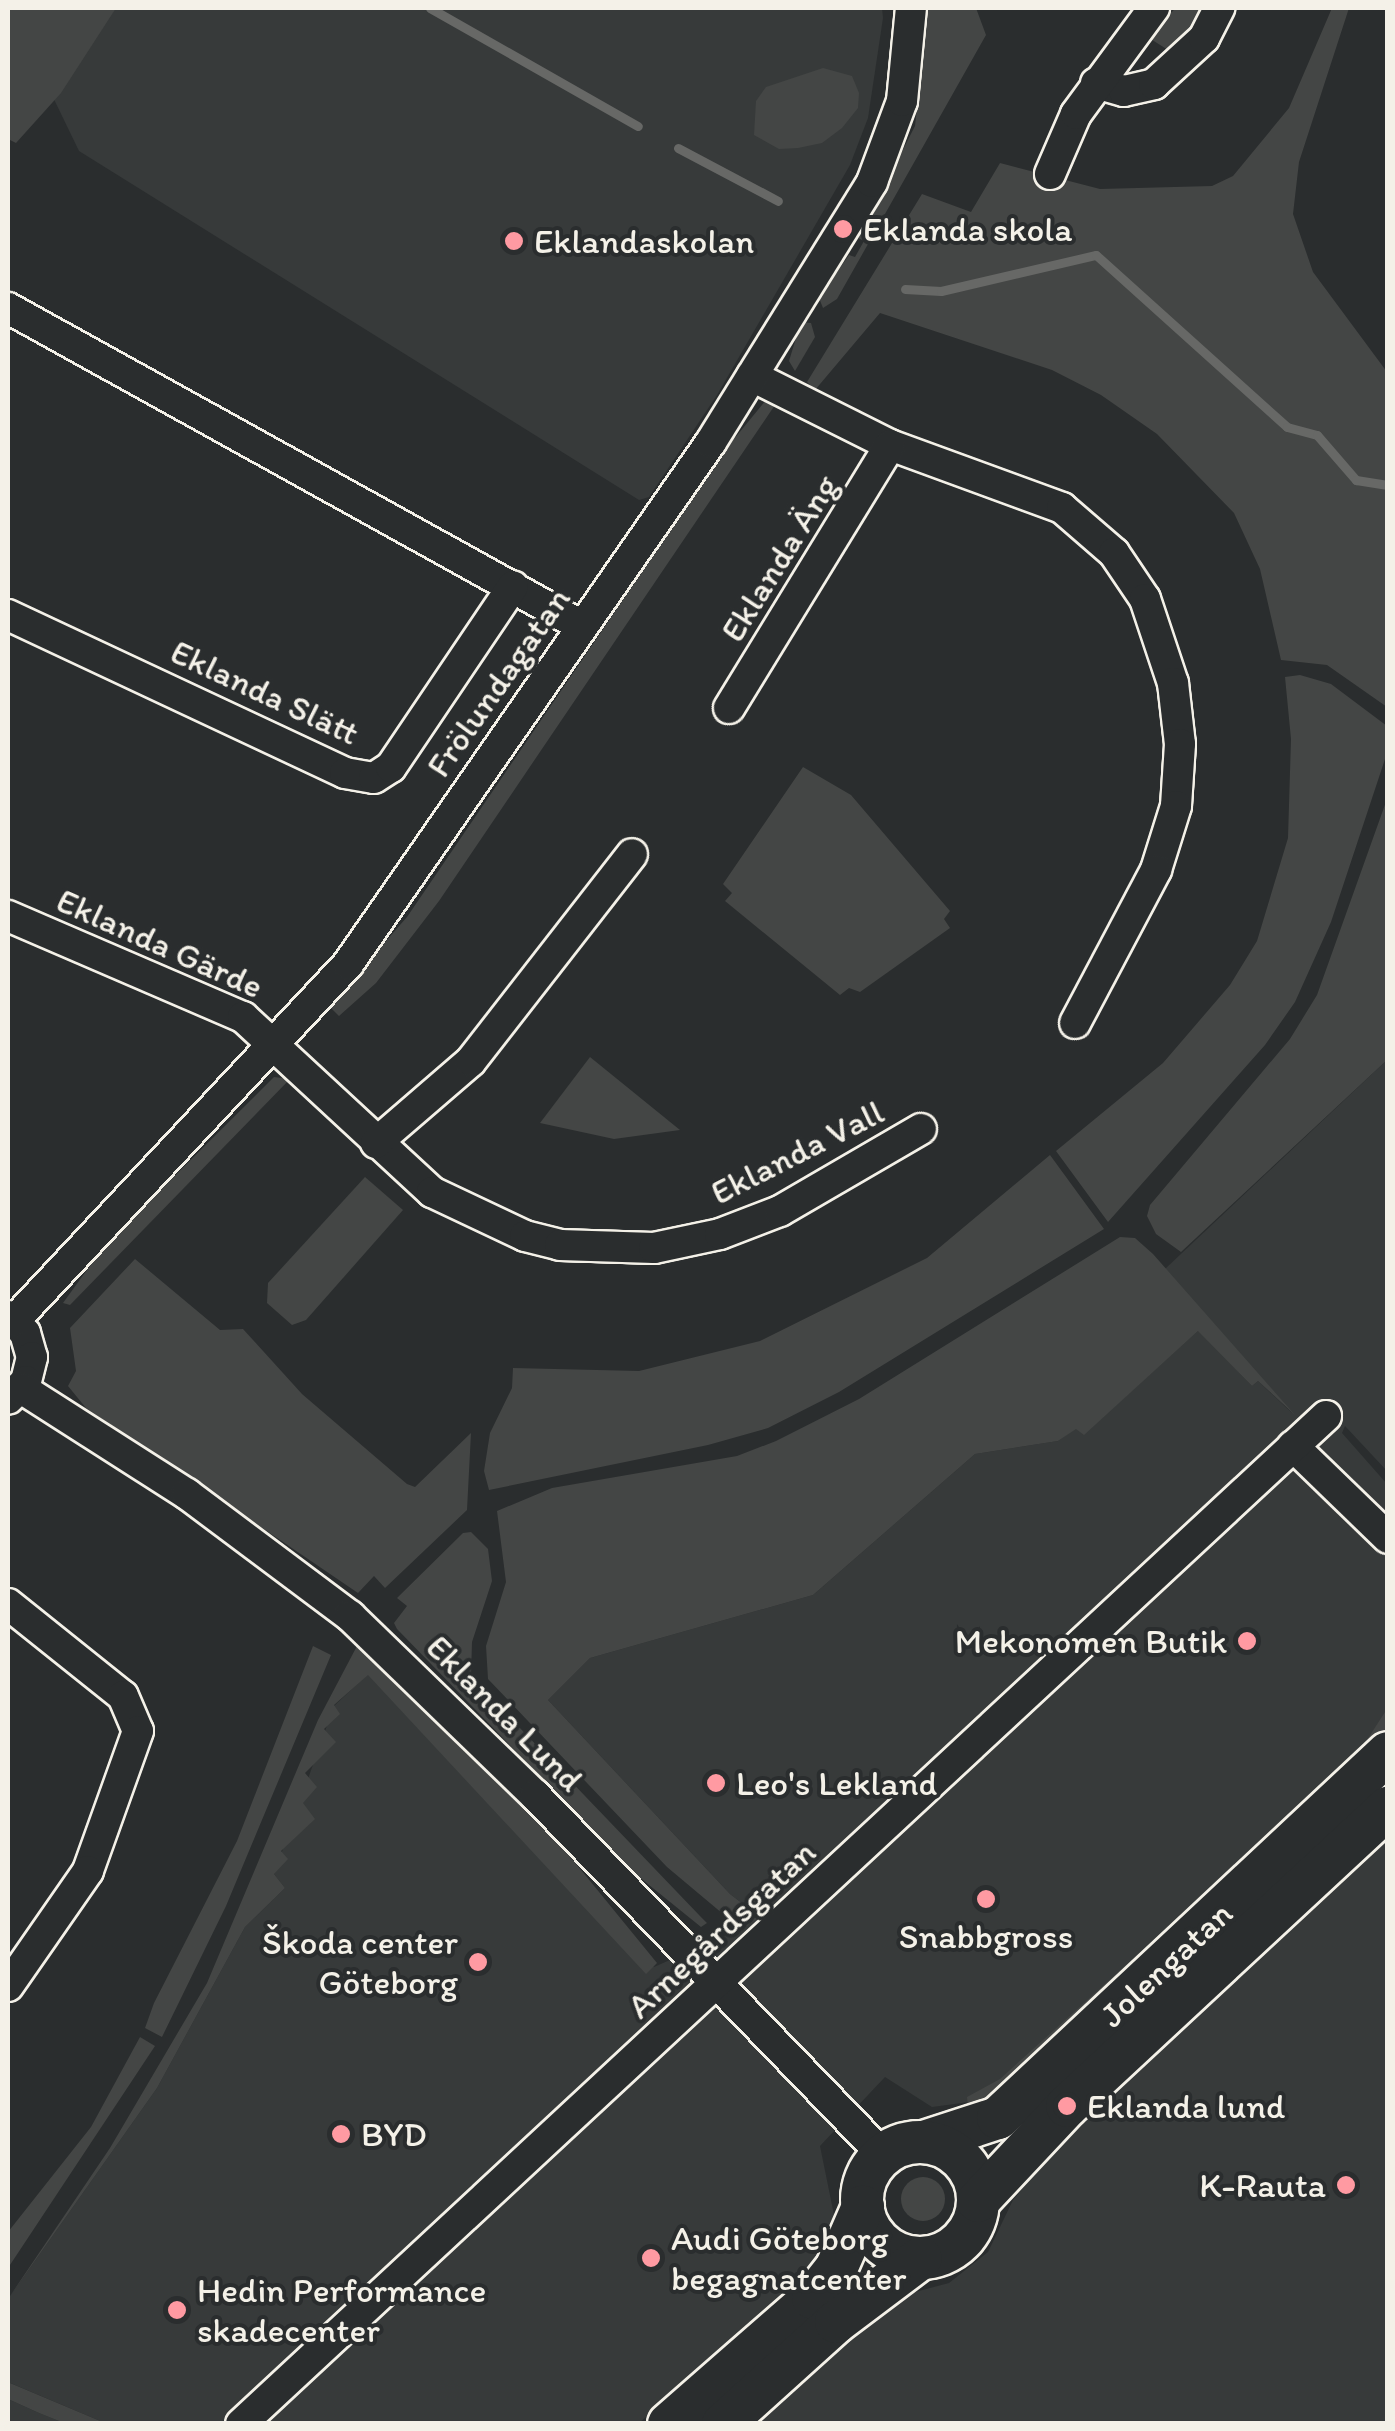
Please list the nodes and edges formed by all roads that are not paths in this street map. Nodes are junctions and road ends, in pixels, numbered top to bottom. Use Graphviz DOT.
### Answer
graph roads {
  1 [pos="912,8"];
  2 [pos="1154,8"];
  3 [pos="1219,8"];
  4 [pos="1096,83"];
  5 [pos="1050,174"];
  6 [pos="8,308"];
  7 [pos="752,376"];
  8 [pos="890,445"];
  9 [pos="513,586"];
  10 [pos="11,623"];
  11 [pos="582,626"];
  12 [pos="728,708"];
  13 [pos="632,854"];
  14 [pos="8,916"];
  15 [pos="1075,1023"];
  16 [pos="278,1044"];
  17 [pos="921,1130"];
  18 [pos="376,1143"];
  19 [pos="11,1318"];
  20 [pos="14,1393"];
  21 [pos="1326,1416"];
  22 [pos="1293,1446"];
  23 [pos="1388,1538"];
  24 [pos="8,1604"];
  25 [pos="1388,1753"];
  26 [pos="1388,1808"];
  27 [pos="8,1986"];
  28 [pos="714,1986"];
  29 [pos="924,2142"];
  30 [pos="884,2155"];
  31 [pos="978,2201"];
  32 [pos="863,2207"];
  33 [pos="921,2258"];
  34 [pos="242,2424"];
  35 [pos="669,2424"];
  36 [pos="722,2424"];
  1 -- 7 [label="street, Frölundagatan"];
  2 -- 4 [label="street"];
  3 -- 4 [label="street"];
  4 -- 5 [label="street"];
  6 -- 9 [label="street"];
  7 -- 8 [label="street"];
  7 -- 11 [label="street, Frölundagatan"];
  8 -- 12 [label="street, Eklanda Äng"];
  8 -- 15 [label="street"];
  9 -- 10 [label="street, Eklanda Slätt"];
  9 -- 11 [label="street"];
  11 -- 16 [label="street, Frölundagatan"];
  13 -- 18 [label="street"];
  14 -- 16 [label="street, Eklanda Gärde"];
  16 -- 18 [label="street, Eklanda Vall"];
  16 -- 19 [label="street, Frölundagatan"];
  17 -- 18 [label="street, Eklanda Vall"];
  19 -- 20 [label="street, Eklanda Lund"];
  20 -- 28 [label="street, Eklanda Lund"];
  21 -- 22 [label="street, Arnegårdsgatan"];
  22 -- 23 [label="street"];
  22 -- 28 [label="street, Arnegårdsgatan"];
  24 -- 27 [label="street"];
  25 -- 29 [label="street, Jolengatan"];
  26 -- 31 [label="street, Jolengatan"];
  28 -- 30 [label="street, Eklanda Lund"];
  28 -- 34 [label="street, Arnegårdsgatan"];
  29 -- 30 [label="street"];
  29 -- 31 [label="street"];
  30 -- 32 [label="street"];
  31 -- 33 [label="street"];
  32 -- 33 [label="street"];
  32 -- 35 [label="street"];
  33 -- 36 [label="street"];
}
